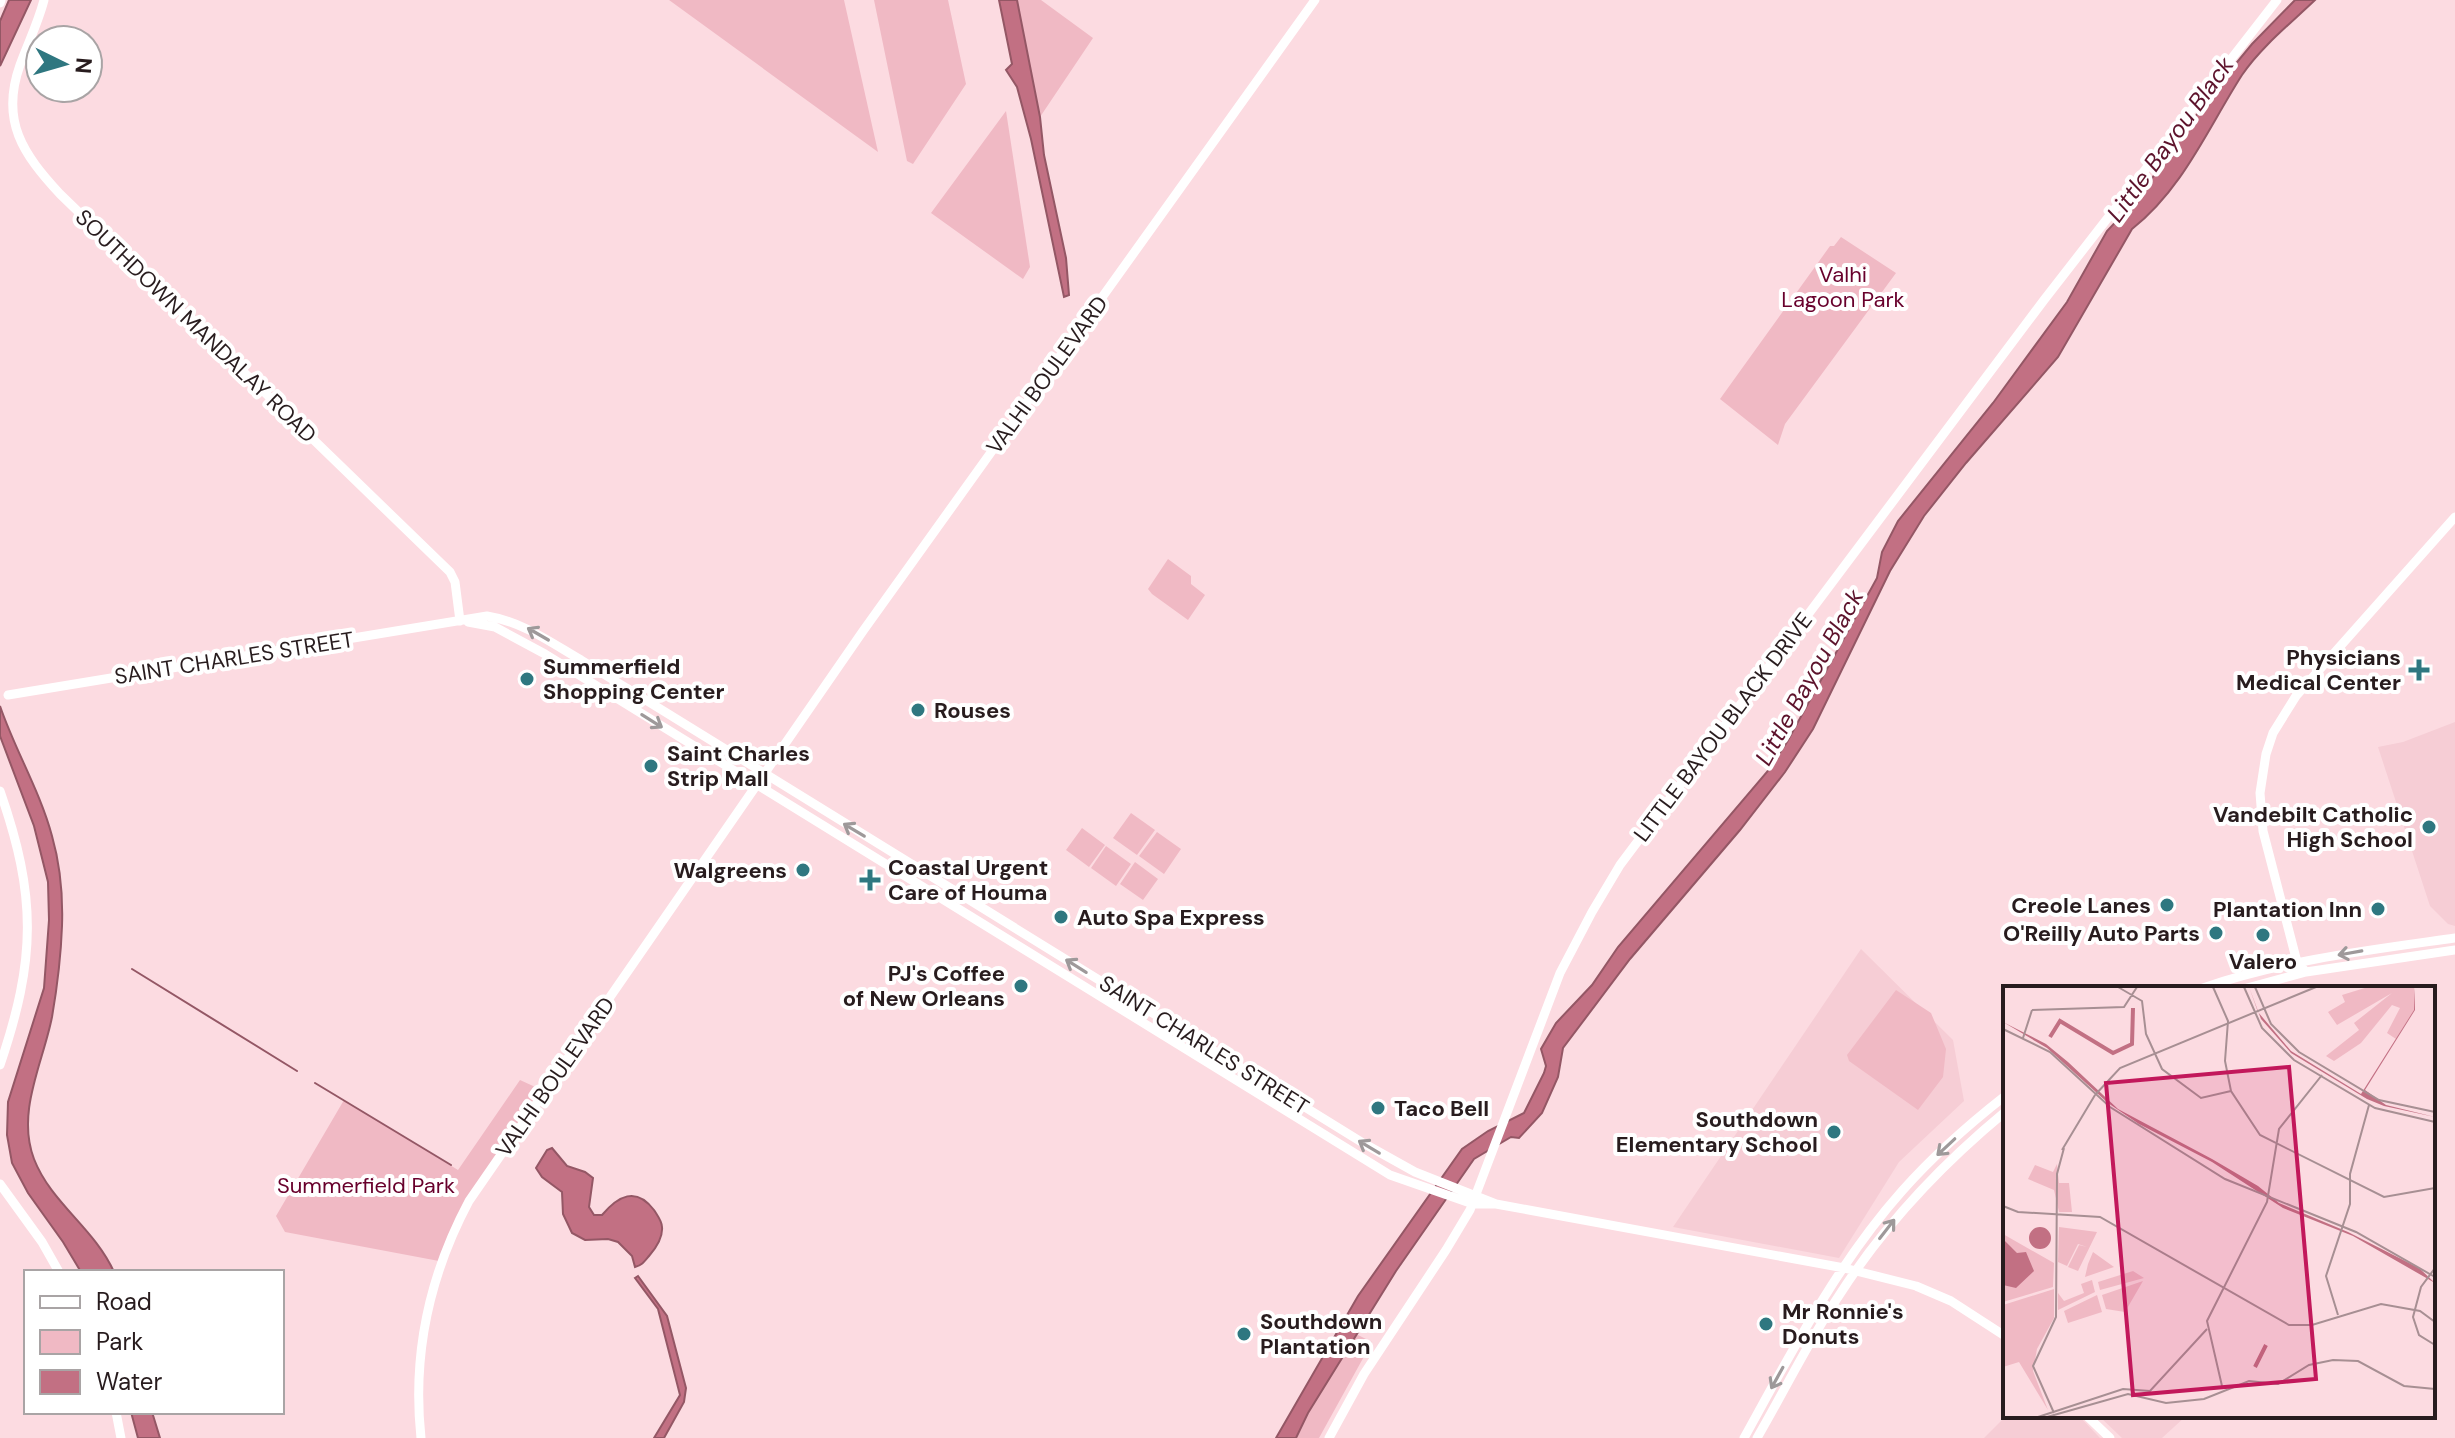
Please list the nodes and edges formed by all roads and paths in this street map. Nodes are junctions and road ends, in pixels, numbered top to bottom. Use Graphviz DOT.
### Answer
graph roads {
  1 [pos="44,0"];
  2 [pos="1315,0"];
  3 [pos="2277,0"];
  4 [pos="2455,517"];
  5 [pos="460,621"];
  6 [pos="8,695"];
  7 [pos="781,750"];
  8 [pos="738,758"];
  9 [pos="764,775"];
  10 [pos="757,786"];
  11 [pos="0,791"];
  12 [pos="2455,938"];
  13 [pos="2412,944"];
  14 [pos="2455,950"];
  15 [pos="2393,958"];
  16 [pos="2297,962"];
  17 [pos="2306,972"];
  18 [pos="2209,986"];
  19 [pos="2254,986"];
  20 [pos="0,1065"];
  21 [pos="2003,1098"];
  22 [pos="2003,1114"];
  23 [pos="0,1184"];
  24 [pos="1435,1186"];
  25 [pos="1475,1200"];
  26 [pos="1844,1268"];
  27 [pos="58,1270"];
  28 [pos="1856,1270"];
  29 [pos="2003,1334"];
  30 [pos="116,1414"];
  31 [pos="2089,1418"];
  32 [pos="121,1438"];
  33 [pos="421,1438"];
  34 [pos="1329,1438"];
  35 [pos="1744,1438"];
  36 [pos="1757,1438"];
  37 [pos="2110,1438"];
  1 -- 5 [label="street, SOUTHDOWN MANDALAY ROAD"];
  2 -- 7 [label="street, VALHI BOULEVARD"];
  3 -- 25 [label="street, LITTLE BAYOU BLACK DRIVE"];
  4 -- 16 [label="street"];
  5 -- 6 [label="street, SAINT CHARLES STREET"];
  8 -- 5 [label="street, SAINT CHARLES STREET, one-way"];
  5 -- 10 [label="street, SAINT CHARLES STREET, one-way"];
  7 -- 8 [label="street"];
  7 -- 9 [label="street, VALHI BOULEVARD"];
  8 -- 9 [label="street, SAINT CHARLES STREET"];
  9 -- 10 [label="street, VALHI BOULEVARD"];
  24 -- 9 [label="street, SAINT CHARLES STREET, one-way"];
  10 -- 24 [label="street, SAINT CHARLES STREET"];
  10 -- 33 [label="street, VALHI BOULEVARD"];
  11 -- 20 [label="street"];
  12 -- 13 [label="street"];
  13 -- 15 [label="street"];
  13 -- 16 [label="street, one-way"];
  14 -- 15 [label="street"];
  15 -- 17 [label="street"];
  16 -- 17 [label="street"];
  16 -- 18 [label="street"];
  17 -- 19 [label="street"];
  21 -- 26 [label="street, one-way"];
  28 -- 22 [label="street, one-way"];
  23 -- 27 [label="street"];
  24 -- 25 [label="street, SAINT CHARLES STREET"];
  25 -- 26 [label="street, SAINT CHARLES STREET"];
  25 -- 34 [label="street, LITTLE BAYOU BLACK DRIVE"];
  26 -- 28 [label="street, SAINT CHARLES STREET"];
  26 -- 35 [label="street, one-way"];
  28 -- 29 [label="street, SAINT CHARLES STREET"];
  28 -- 36 [label="street"];
  30 -- 32 [label="street"];
  31 -- 37 [label="street"];
}
